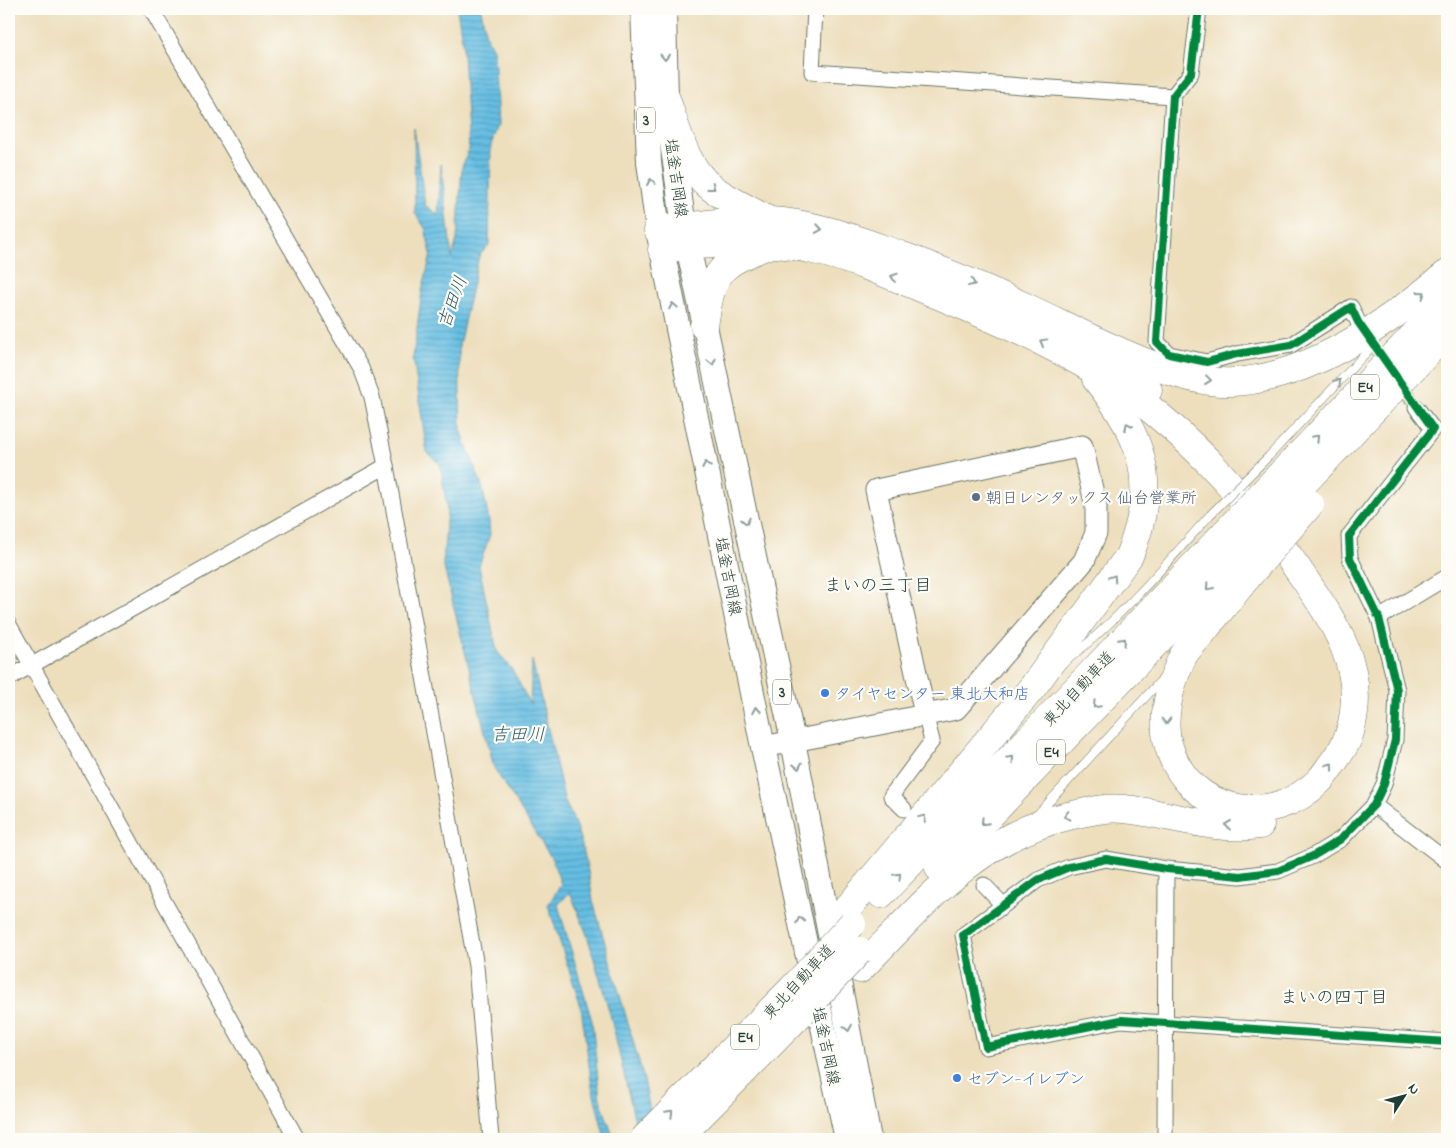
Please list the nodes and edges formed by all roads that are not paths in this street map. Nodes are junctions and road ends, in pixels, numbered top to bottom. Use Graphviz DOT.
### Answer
graph roads {
  1 [pos="151,9"];
  2 [pos="643,9"];
  3 [pos="664,9"];
  4 [pos="815,9"];
  5 [pos="1199,9"];
  6 [pos="1173,96"];
  7 [pos="666,99"];
  8 [pos="771,232"];
  9 [pos="673,238"];
  10 [pos="1447,283"];
  11 [pos="1396,312"];
  12 [pos="1358,322"];
  13 [pos="704,326"];
  14 [pos="1447,334"];
  15 [pos="1091,354"];
  16 [pos="1416,407"];
  17 [pos="386,466"];
  18 [pos="1289,481"];
  19 [pos="1233,542"];
  20 [pos="1447,577"];
  21 [pos="1380,618"];
  22 [pos="9,625"];
  23 [pos="1182,657"];
  24 [pos="32,665"];
  25 [pos="9,678"];
  26 [pos="1032,688"];
  27 [pos="925,714"];
  28 [pos="793,741"];
  29 [pos="763,747"];
  30 [pos="1374,805"];
  31 [pos="904,809"];
  32 [pos="1024,829"];
  33 [pos="1447,861"];
  34 [pos="1166,869"];
  35 [pos="984,885"];
  36 [pos="1002,904"];
  37 [pos="850,916"];
  38 [pos="860,960"];
  39 [pos="1166,1022"];
  40 [pos="1447,1042"];
  41 [pos="297,1139"];
  42 [pos="491,1139"];
  43 [pos="644,1139"];
  44 [pos="677,1139"];
  45 [pos="847,1139"];
  46 [pos="869,1139"];
  47 [pos="1165,1139"];
  1 -- 17 [label="street"];
  9 -- 2 [label="main road, 塩釜吉岡線 / 3, one-way"];
  3 -- 7 [label="main road, 塩釜吉岡線 / 3, one-way"];
  4 -- 6 [label="street"];
  5 -- 6 [label="street"];
  6 -- 12 [label="street"];
  7 -- 8 [label="highway, one-way"];
  7 -- 9 [label="main road, 塩釜吉岡線 / 3"];
  8 -- 9 [label="highway"];
  8 -- 13 [label="highway"];
  8 -- 15 [label="highway"];
  9 -- 13 [label="main road, 塩釜吉岡線 / 3"];
  29 -- 9 [label="main road, 塩釜吉岡線 / 3, one-way"];
  11 -- 10 [label="highway, one-way"];
  18 -- 10 [label="highway, 東北自動車道 / E4, one-way"];
  15 -- 11 [label="highway, one-way"];
  18 -- 11 [label="lane, one-way"];
  13 -- 28 [label="main road, 塩釜吉岡線 / 3, one-way"];
  14 -- 18 [label="highway, 東北自動車道 / E4"];
  23 -- 15 [label="highway, one-way"];
  26 -- 15 [label="highway, one-way"];
  15 -- 32 [label="highway, one-way"];
  16 -- 21 [label="street"];
  17 -- 24 [label="street"];
  17 -- 42 [label="street"];
  18 -- 19 [label="highway, 東北自動車道 / E4, bridge"];
  18 -- 19 [label="highway, bridge"];
  19 -- 23 [label="highway"];
  19 -- 26 [label="lane"];
  37 -- 19 [label="highway, 東北自動車道 / E4, one-way"];
  19 -- 38 [label="highway, 東北自動車道 / E4, one-way"];
  20 -- 21 [label="street"];
  21 -- 30 [label="street"];
  22 -- 24 [label="street"];
  23 -- 32 [label="lane"];
  24 -- 25 [label="street"];
  24 -- 41 [label="street"];
  37 -- 26 [label="highway, one-way"];
  27 -- 27 [label="street"];
  27 -- 28 [label="street"];
  27 -- 31 [label="street"];
  28 -- 29 [label="street"];
  28 -- 46 [label="main road, 塩釜吉岡線 / 3, one-way"];
  45 -- 29 [label="main road, 塩釜吉岡線 / 3, one-way"];
  30 -- 33 [label="street"];
  30 -- 34 [label="street"];
  32 -- 38 [label="highway"];
  34 -- 36 [label="street"];
  34 -- 39 [label="street"];
  35 -- 36 [label="street"];
  36 -- 39 [label="street"];
  43 -- 37 [label="highway, 東北自動車道 / E4, one-way, bridge"];
  38 -- 44 [label="highway, 東北自動車道 / E4, bridge"];
  39 -- 40 [label="street"];
  39 -- 47 [label="street"];
}
